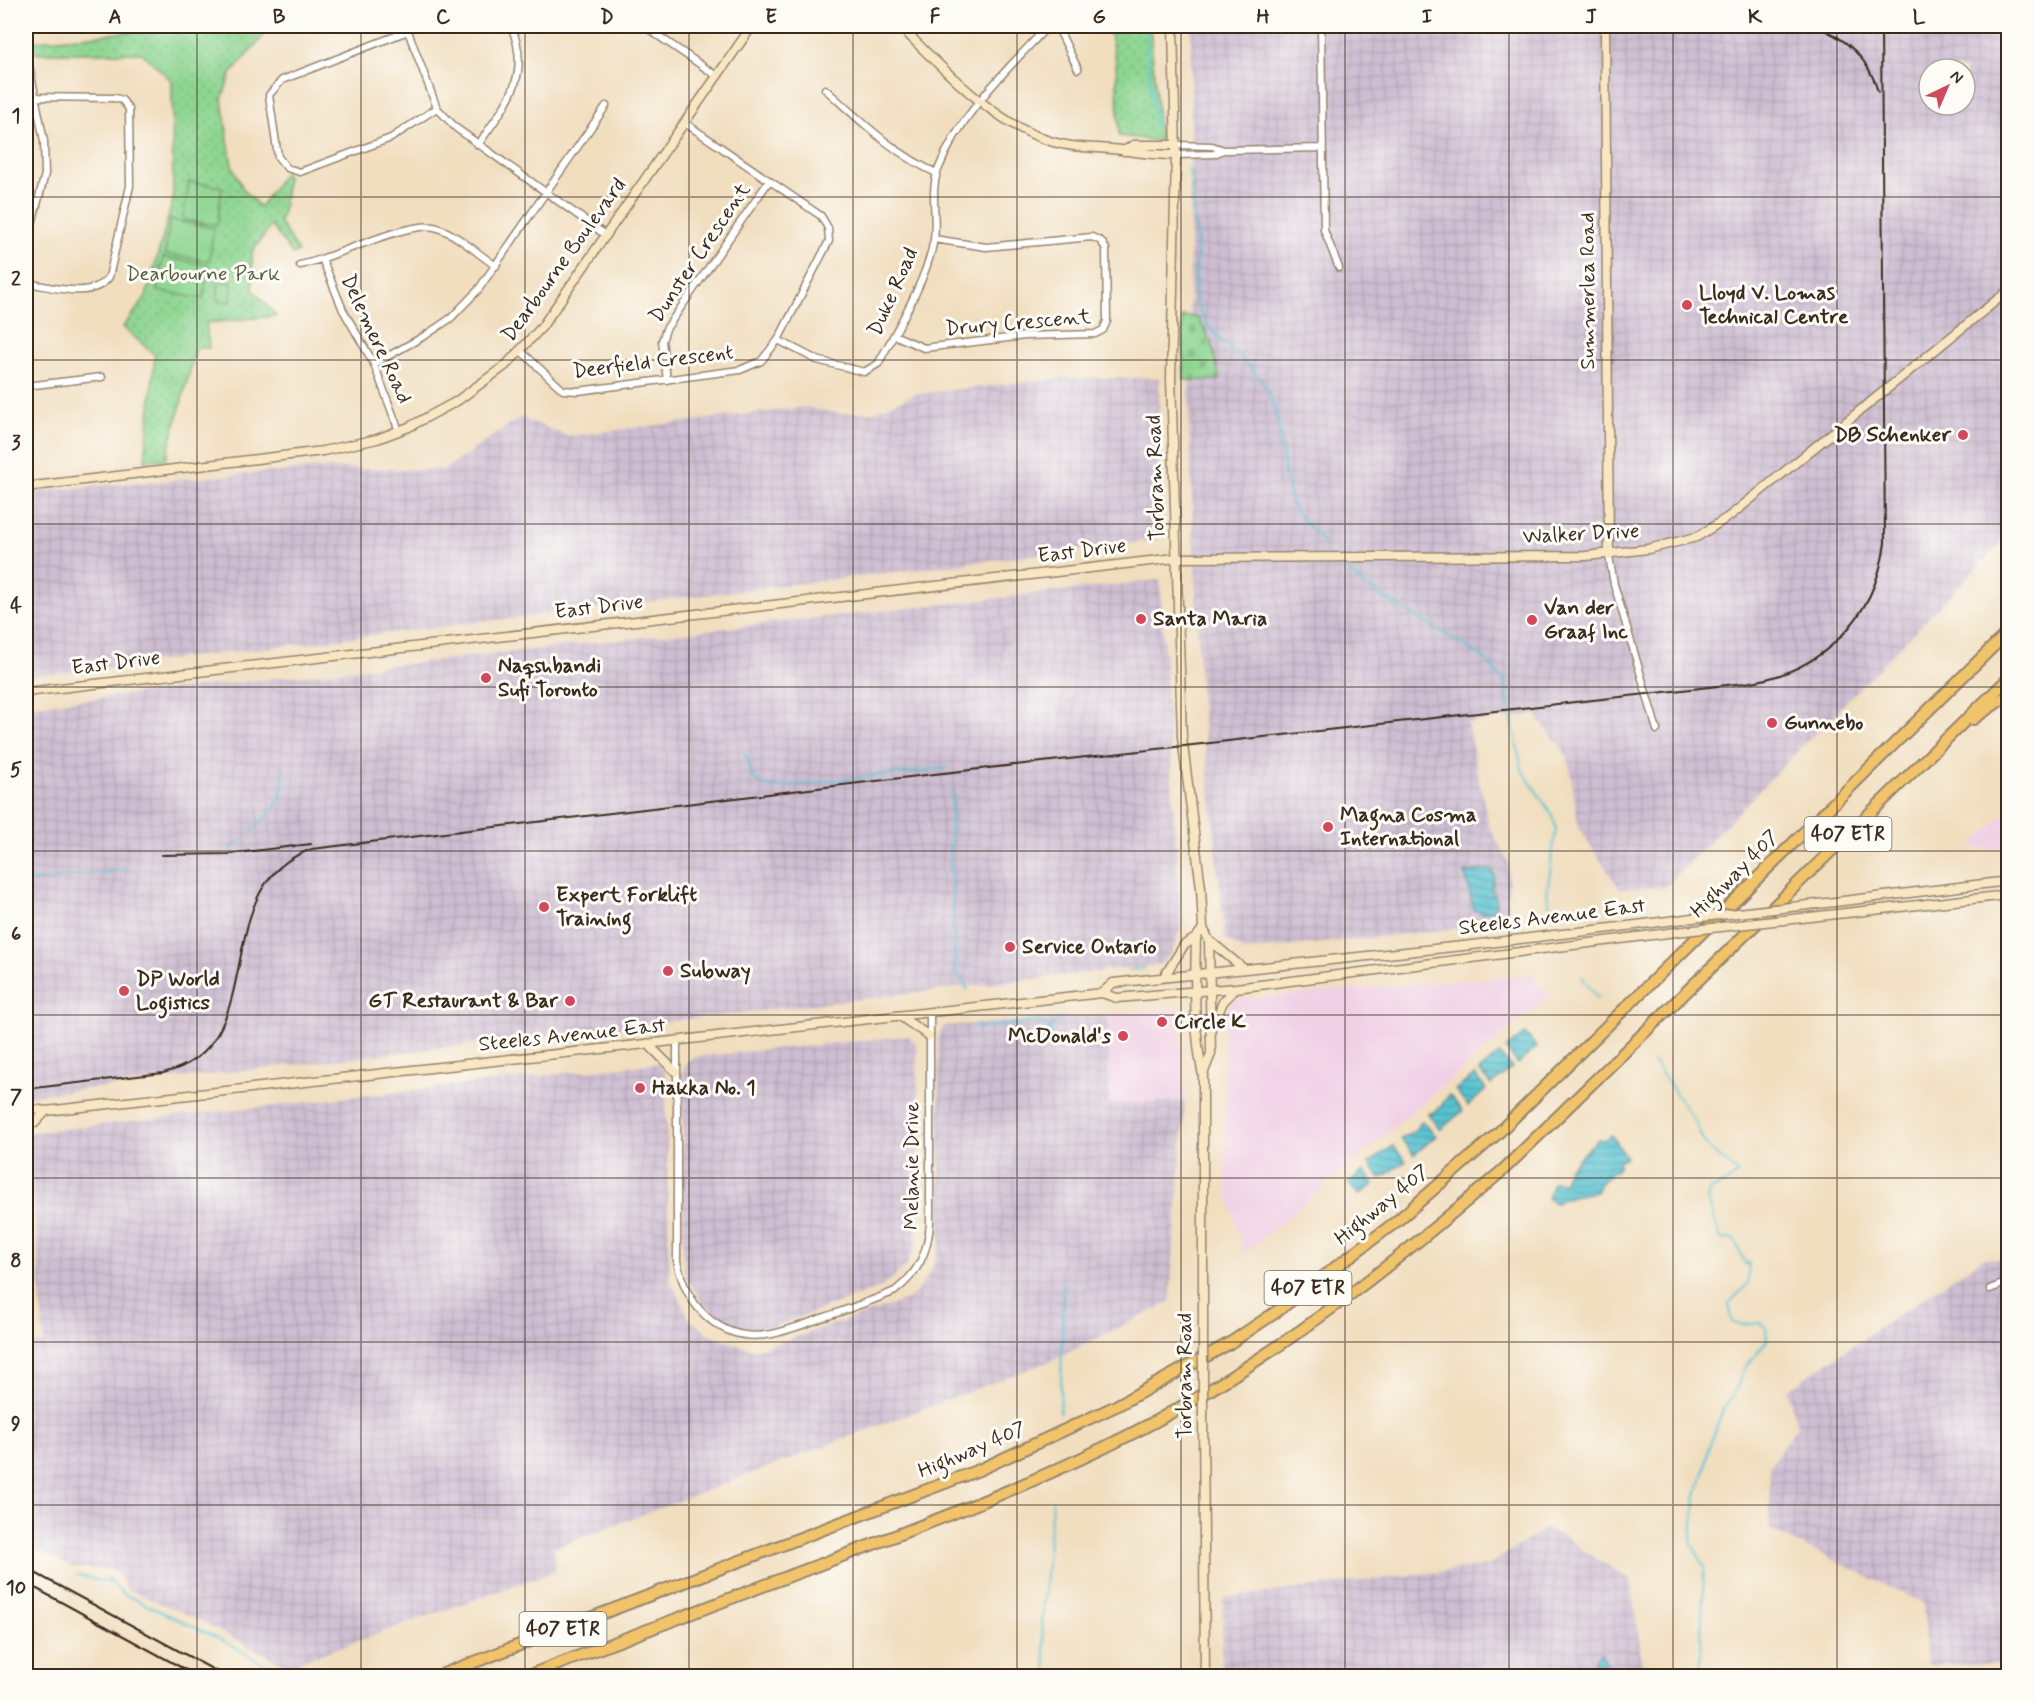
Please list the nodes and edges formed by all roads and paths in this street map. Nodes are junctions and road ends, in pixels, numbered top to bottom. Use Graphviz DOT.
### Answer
graph roads {
  1 [pos="511,26"];
  2 [pos="644,26"];
  3 [pos="662,26"];
  4 [pos="752,26"];
  5 [pos="900,26"];
  6 [pos="1048,26"];
  7 [pos="1057,26"];
  8 [pos="1173,26"];
  9 [pos="1321,26"];
  10 [pos="1605,26"];
  11 [pos="407,28"];
  12 [pos="656,34"];
  13 [pos="26,50"];
  14 [pos="1078,69"];
  15 [pos="717,76"];
  16 [pos="825,89"];
  17 [pos="26,96"];
  18 [pos="36,96"];
  19 [pos="980,100"];
  20 [pos="606,106"];
  21 [pos="437,108"];
  22 [pos="685,123"];
  23 [pos="478,146"];
  24 [pos="1322,148"];
  25 [pos="1176,150"];
  26 [pos="936,173"];
  27 [pos="769,181"];
  28 [pos="548,193"];
  29 [pos="26,204"];
  30 [pos="36,206"];
  31 [pos="607,236"];
  32 [pos="934,239"];
  33 [pos="26,247"];
  34 [pos="324,261"];
  35 [pos="300,265"];
  36 [pos="496,266"];
  37 [pos="1339,268"];
  38 [pos="26,283"];
  39 [pos="2008,291"];
  40 [pos="894,335"];
  41 [pos="778,340"];
  42 [pos="521,351"];
  43 [pos="374,364"];
  44 [pos="102,377"];
  45 [pos="667,380"];
  46 [pos="26,386"];
  47 [pos="399,431"];
  48 [pos="26,487"];
  49 [pos="1609,556"];
  50 [pos="1176,558"];
  51 [pos="2008,632"];
  52 [pos="2008,679"];
  53 [pos="26,692"];
  54 [pos="2008,695"];
  55 [pos="1960,727"];
  56 [pos="1657,730"];
  57 [pos="2008,881"];
  58 [pos="2008,896"];
  59 [pos="1203,928"];
  60 [pos="1196,938"];
  61 [pos="1209,940"];
  62 [pos="1244,969"];
  63 [pos="1210,972"];
  64 [pos="1196,974"];
  65 [pos="1164,977"];
  66 [pos="1236,988"];
  67 [pos="1210,990"];
  68 [pos="1195,991"];
  69 [pos="1102,993"];
  70 [pos="930,1013"];
  71 [pos="900,1017"];
  72 [pos="1211,1033"];
  73 [pos="928,1036"];
  74 [pos="677,1041"];
  75 [pos="648,1044"];
  76 [pos="676,1072"];
  77 [pos="1203,1074"];
  78 [pos="26,1108"];
  79 [pos="46,1111"];
  80 [pos="26,1125"];
  81 [pos="2008,1282"];
  82 [pos="1990,1289"];
  83 [pos="438,1677"];
  84 [pos="527,1677"];
  85 [pos="1205,1677"];
  1 -- 23 [label="street"];
  2 -- 12 [label="street"];
  3 -- 12 [label="street"];
  4 -- 15 [label="main road, Dearbourne Boulevard"];
  5 -- 19 [label="main road"];
  6 -- 19 [label="street, Duke Road"];
  7 -- 14 [label="street"];
  8 -- 25 [label="main road, Torbram Road"];
  9 -- 24 [label="street"];
  10 -- 49 [label="main road, Summerlea Road"];
  11 -- 21 [label="street"];
  11 -- 21 [label="street"];
  12 -- 15 [label="street"];
  13 -- 18 [label="street"];
  15 -- 22 [label="main road, Dearbourne Boulevard"];
  16 -- 26 [label="street"];
  17 -- 18 [label="street"];
  18 -- 30 [label="street"];
  18 -- 38 [label="street"];
  19 -- 25 [label="main road"];
  19 -- 26 [label="street, Duke Road"];
  20 -- 28 [label="street"];
  21 -- 23 [label="street"];
  22 -- 27 [label="street, Deerfield Crescent"];
  22 -- 31 [label="main road, Dearbourne Boulevard"];
  23 -- 28 [label="street"];
  24 -- 25 [label="street"];
  24 -- 37 [label="street"];
  25 -- 50 [label="main road, Torbram Road"];
  26 -- 32 [label="street, Duke Road"];
  27 -- 41 [label="street, Deerfield Crescent"];
  27 -- 45 [label="street, Dunster Crescent"];
  28 -- 31 [label="street"];
  28 -- 36 [label="street"];
  29 -- 30 [label="street"];
  30 -- 33 [label="street"];
  31 -- 42 [label="main road, Dearbourne Boulevard"];
  32 -- 40 [label="street, Duke Road"];
  32 -- 40 [label="street, Drury Crescent"];
  34 -- 35 [label="street"];
  34 -- 36 [label="street"];
  34 -- 43 [label="street, Delemere Road"];
  36 -- 43 [label="street"];
  39 -- 49 [label="main road, Walker Drive"];
  40 -- 41 [label="street, Duke Road"];
  41 -- 45 [label="street, Deerfield Crescent"];
  42 -- 45 [label="street, Deerfield Crescent"];
  42 -- 47 [label="main road, Dearbourne Boulevard"];
  43 -- 47 [label="street, Delemere Road"];
  44 -- 46 [label="street"];
  47 -- 48 [label="main road, Dearbourne Boulevard"];
  49 -- 50 [label="main road, Walker Drive"];
  49 -- 56 [label="street"];
  50 -- 53 [label="main road, East Drive"];
  50 -- 59 [label="main road, Torbram Road"];
  51 -- 83 [label="highway, Highway 407 / 407 ETR"];
  52 -- 55 [label="highway, 407 ETR"];
  54 -- 55 [label="highway"];
  55 -- 84 [label="highway, 407 ETR"];
  57 -- 62 [label="main road, Steeles Avenue East, bridge"];
  58 -- 66 [label="main road, Steeles Avenue East, bridge"];
  59 -- 60 [label="main road"];
  59 -- 61 [label="main road, Torbram Road"];
  60 -- 64 [label="main road, Torbram Road"];
  60 -- 65 [label="main road"];
  61 -- 62 [label="main road"];
  61 -- 63 [label="main road, Torbram Road"];
  62 -- 63 [label="main road, Steeles Avenue East"];
  63 -- 64 [label="main road, Steeles Avenue East"];
  63 -- 67 [label="main road, Torbram Road"];
  64 -- 65 [label="main road, Steeles Avenue East"];
  64 -- 68 [label="main road, Torbram Road"];
  65 -- 69 [label="main road, Steeles Avenue East"];
  66 -- 67 [label="main road, Steeles Avenue East"];
  66 -- 72 [label="main road"];
  67 -- 68 [label="main road, Steeles Avenue East"];
  67 -- 72 [label="main road, Torbram Road"];
  68 -- 69 [label="main road, Steeles Avenue East"];
  68 -- 77 [label="main road, Torbram Road"];
  69 -- 70 [label="main road, Steeles Avenue East"];
  70 -- 71 [label="main road, Steeles Avenue East"];
  70 -- 73 [label="street, Melanie Drive"];
  71 -- 73 [label="main road"];
  71 -- 74 [label="main road, Steeles Avenue East"];
  72 -- 77 [label="main road, Torbram Road"];
  73 -- 76 [label="street, Melanie Drive"];
  74 -- 75 [label="main road, Steeles Avenue East"];
  74 -- 76 [label="street, Melanie Drive"];
  75 -- 76 [label="main road"];
  75 -- 79 [label="main road, Steeles Avenue East"];
  77 -- 85 [label="main road, Torbram Road, bridge"];
  78 -- 79 [label="main road, Steeles Avenue East"];
  79 -- 80 [label="main road, Steeles Avenue East"];
  81 -- 82 [label="street"];
}
